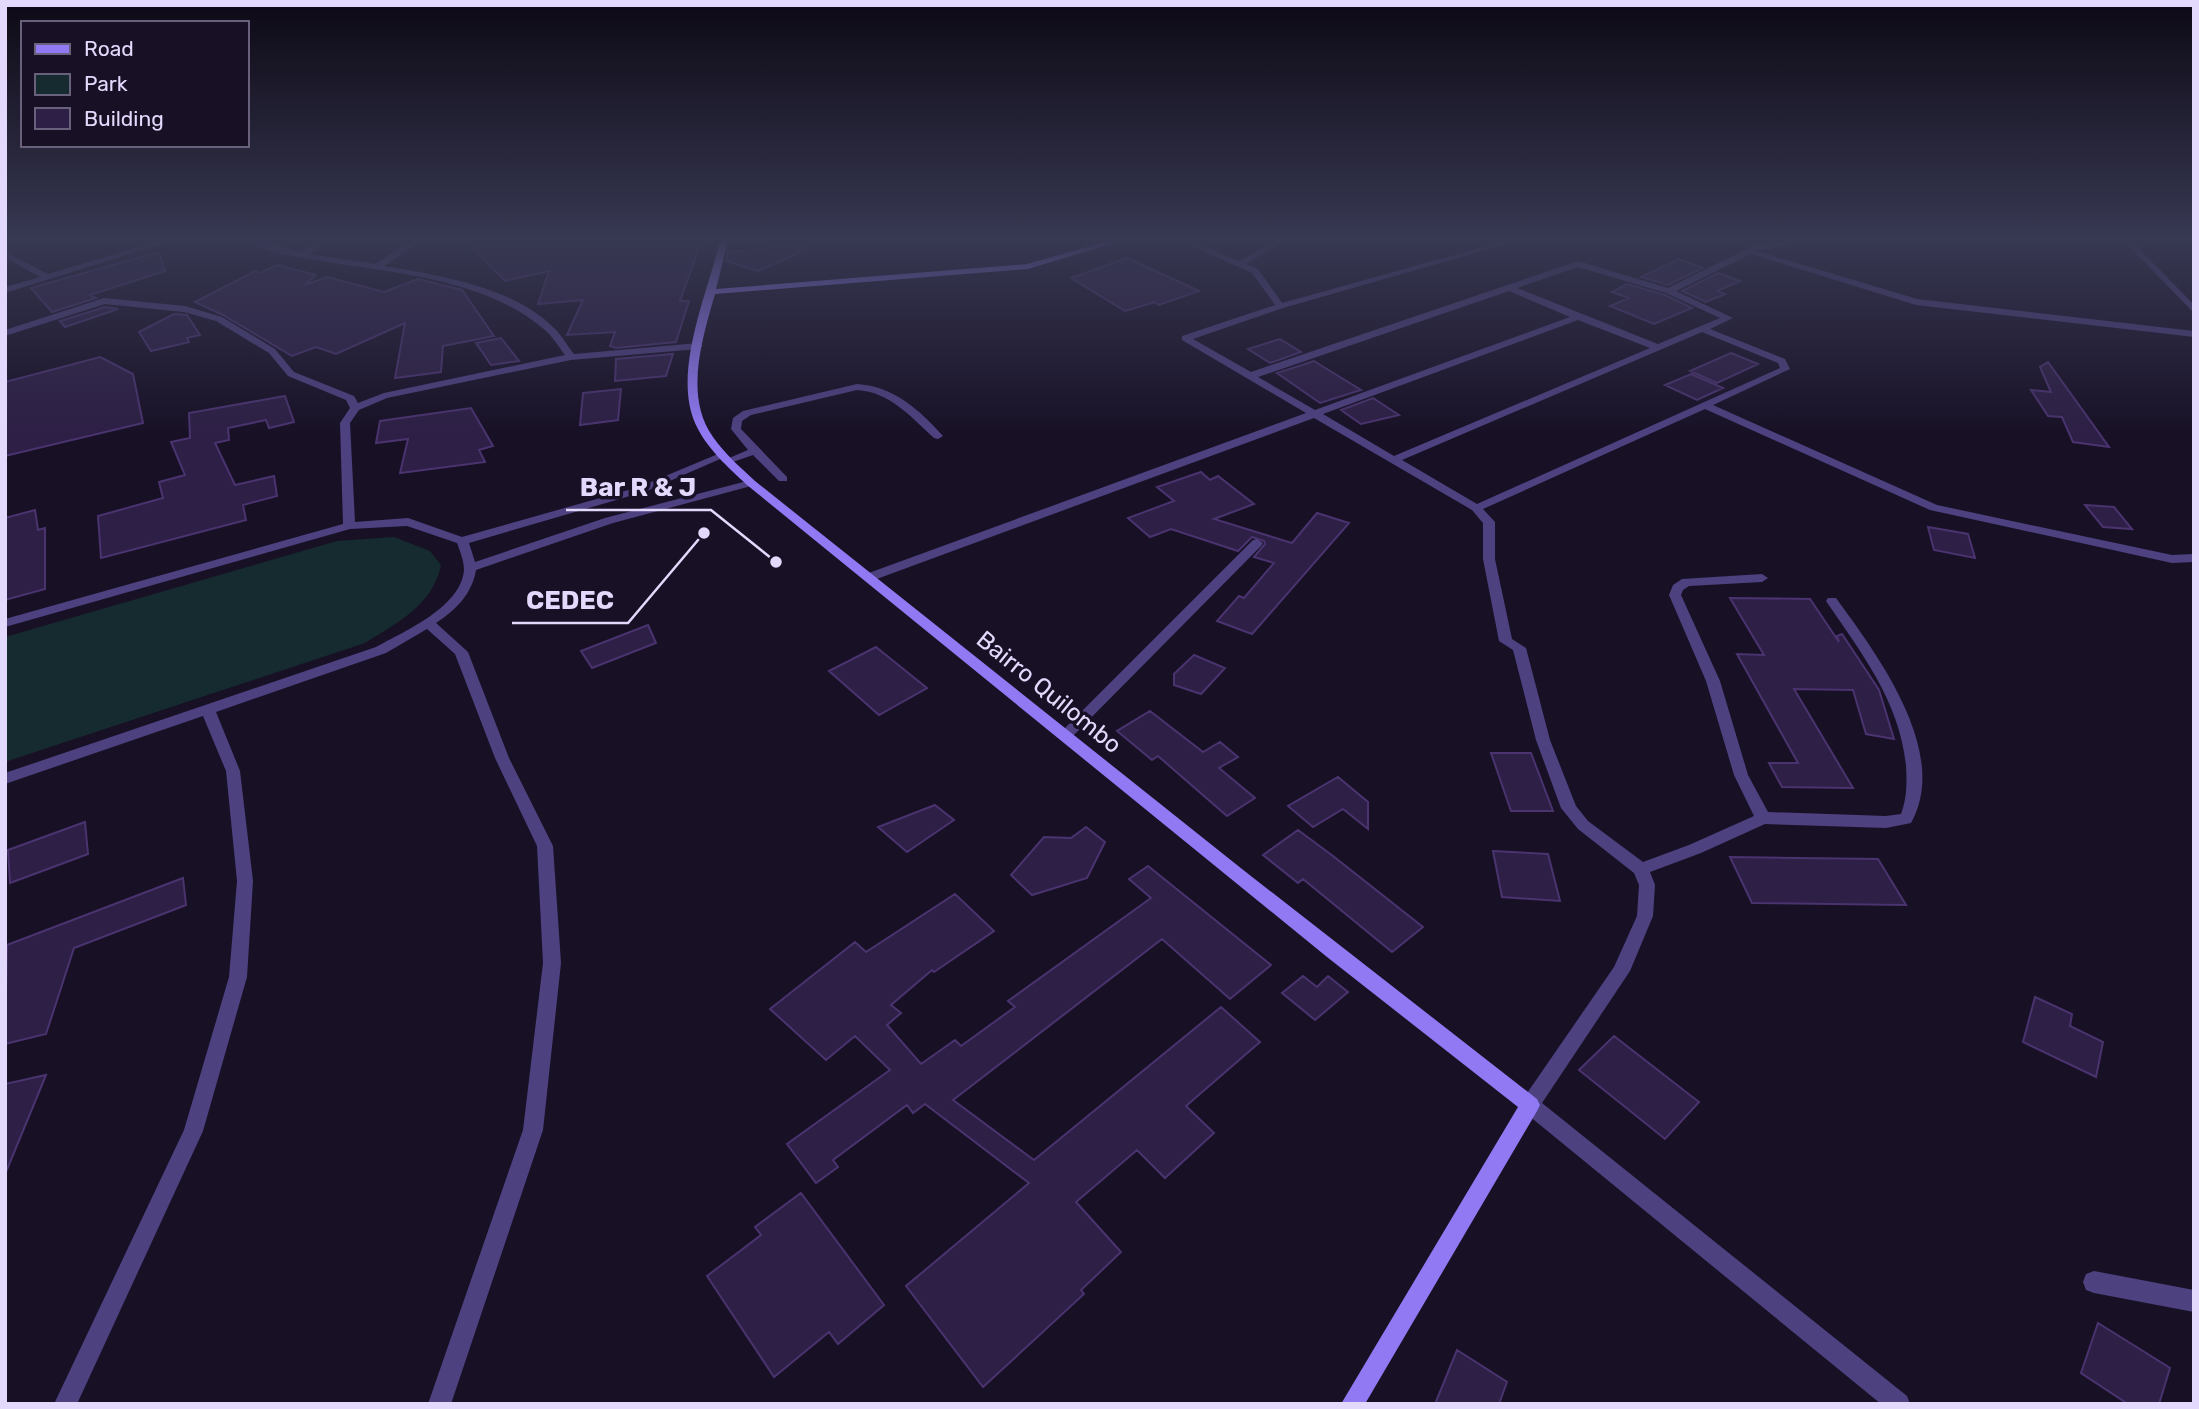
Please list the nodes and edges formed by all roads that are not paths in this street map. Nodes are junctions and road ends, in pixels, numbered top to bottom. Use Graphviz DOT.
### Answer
graph roads {
  1 [pos="99,303"];
  2 [pos="118,303"];
  3 [pos="507,303"];
  4 [pos="710,303"];
  5 [pos="1278,303"];
  6 [pos="1292,303"];
  7 [pos="1471,303"];
  8 [pos="1544,303"];
  9 [pos="1695,303"];
  10 [pos="1923,303"];
  11 [pos="1280,306"];
  12 [pos="1578,317"];
  13 [pos="1702,329"];
  14 [pos="5,333"];
  15 [pos="2194,334"];
  16 [pos="698,346"];
  17 [pos="1657,348"];
  18 [pos="571,357"];
  19 [pos="1250,376"];
  20 [pos="1705,405"];
  21 [pos="355,408"];
  22 [pos="1312,414"];
  23 [pos="938,436"];
  24 [pos="755,451"];
  25 [pos="725,458"];
  26 [pos="1393,460"];
  27 [pos="783,479"];
  28 [pos="751,482"];
  29 [pos="1476,508"];
  30 [pos="349,526"];
  31 [pos="463,541"];
  32 [pos="1257,542"];
  33 [pos="2194,558"];
  34 [pos="470,568"];
  35 [pos="870,577"];
  36 [pos="1762,578"];
  37 [pos="1832,601"];
  38 [pos="5,623"];
  39 [pos="429,624"];
  40 [pos="208,709"];
  41 [pos="1066,735"];
  42 [pos="5,779"];
  43 [pos="1763,818"];
  44 [pos="1641,869"];
  45 [pos="1530,1105"];
  46 [pos="2094,1282"];
  47 [pos="2194,1301"];
  48 [pos="65,1404"];
  49 [pos="439,1404"];
  50 [pos="1352,1404"];
  51 [pos="1899,1404"];
  1 -- 14 [label="street"];
  2 -- 21 [label="street"];
  3 -- 18 [label="street"];
  4 -- 16 [label="street, Bairro Quilombo"];
  5 -- 11 [label="street"];
  6 -- 11 [label="street"];
  7 -- 19 [label="street"];
  8 -- 12 [label="street"];
  9 -- 13 [label="street"];
  10 -- 15 [label="street"];
  11 -- 19 [label="street"];
  12 -- 17 [label="street"];
  12 -- 22 [label="street"];
  13 -- 17 [label="street"];
  13 -- 20 [label="street"];
  16 -- 18 [label="street"];
  16 -- 25 [label="street, Bairro Quilombo"];
  17 -- 26 [label="street"];
  18 -- 21 [label="street"];
  19 -- 22 [label="street"];
  20 -- 29 [label="street"];
  20 -- 33 [label="street"];
  21 -- 30 [label="street"];
  22 -- 26 [label="street"];
  22 -- 35 [label="street"];
  23 -- 24 [label="street"];
  24 -- 25 [label="street"];
  24 -- 27 [label="street"];
  25 -- 28 [label="street, Bairro Quilombo"];
  25 -- 31 [label="street"];
  26 -- 29 [label="street"];
  28 -- 34 [label="street"];
  28 -- 35 [label="street, Bairro Quilombo"];
  29 -- 44 [label="street"];
  30 -- 31 [label="street"];
  30 -- 38 [label="street"];
  31 -- 34 [label="street"];
  32 -- 41 [label="street"];
  34 -- 39 [label="street"];
  35 -- 41 [label="street, Bairro Quilombo"];
  36 -- 43 [label="street"];
  37 -- 43 [label="street"];
  39 -- 40 [label="street"];
  39 -- 49 [label="street"];
  40 -- 42 [label="street"];
  40 -- 48 [label="street"];
  41 -- 45 [label="street, Bairro Quilombo"];
  43 -- 44 [label="street"];
  44 -- 45 [label="street"];
  45 -- 50 [label="street"];
  45 -- 51 [label="street"];
  46 -- 47 [label="street"];
}
